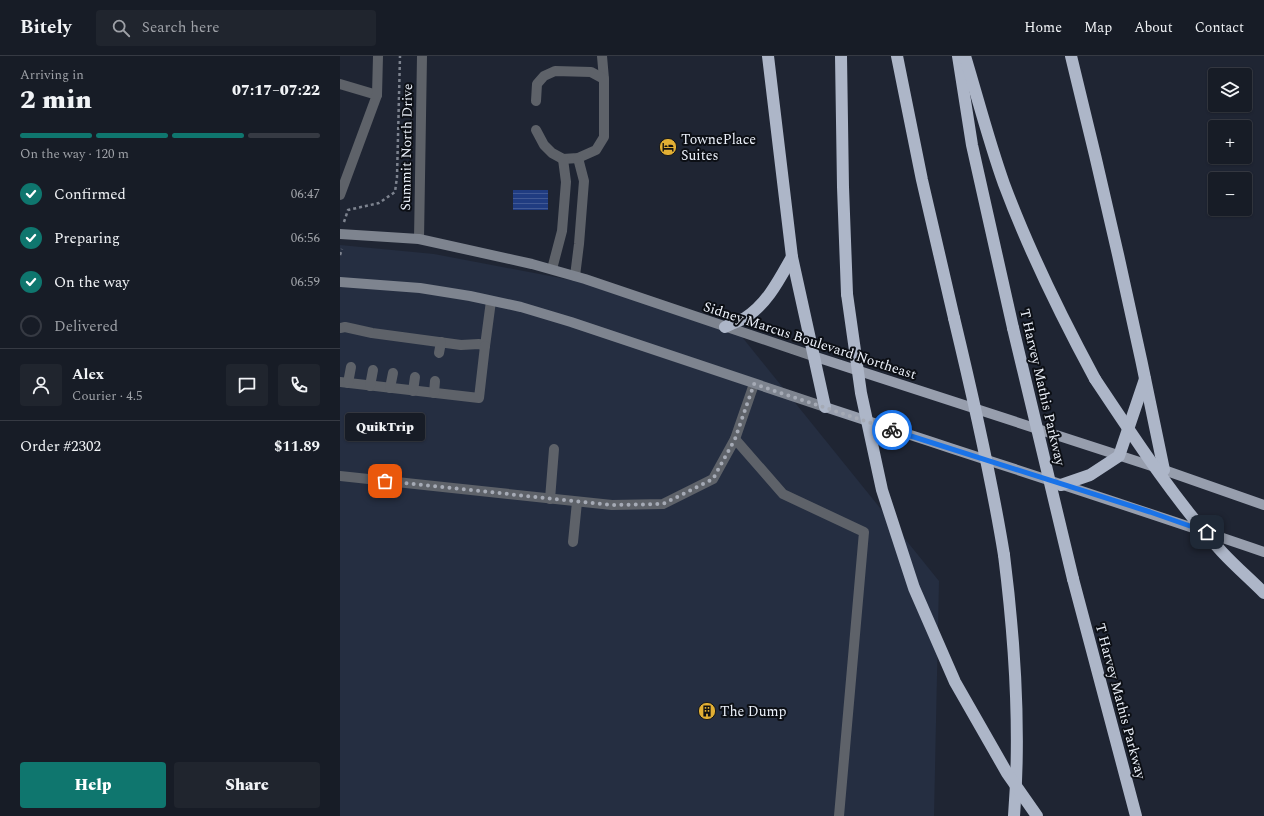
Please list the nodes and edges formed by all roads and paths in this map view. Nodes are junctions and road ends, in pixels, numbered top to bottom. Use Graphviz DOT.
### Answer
graph roads {
  1 [pos="378,56"];
  2 [pos="400,56"];
  3 [pos="422,56"];
  4 [pos="602,56"];
  5 [pos="768,56"];
  6 [pos="841,56"];
  7 [pos="897,56"];
  8 [pos="958,56"];
  9 [pos="965,56"];
  10 [pos="1071,56"];
  11 [pos="604,79"];
  12 [pos="340,84"];
  13 [pos="377,95"];
  14 [pos="536,101"];
  15 [pos="536,130"];
  16 [pos="578,158"];
  17 [pos="563,159"];
  18 [pos="340,195"];
  19 [pos="341,230"];
  20 [pos="419,239"];
  21 [pos="792,257"];
  22 [pos="552,269"];
  23 [pos="575,276"];
  24 [pos="340,282"];
  25 [pos="491,301"];
  26 [pos="725,327"];
  27 [pos="340,328"];
  28 [pos="420,339"];
  29 [pos="441,342"];
  30 [pos="485,346"];
  31 [pos="419,350"];
  32 [pos="439,354"];
  33 [pos="813,356"];
  34 [pos="351,367"];
  35 [pos="373,370"];
  36 [pos="393,373"];
  37 [pos="415,377"];
  38 [pos="1146,378"];
  39 [pos="435,381"];
  40 [pos="344,383"];
  41 [pos="754,384"];
  42 [pos="370,386"];
  43 [pos="390,388"];
  44 [pos="413,391"];
  45 [pos="434,393"];
  46 [pos="825,407"];
  47 [pos="735,439"];
  48 [pos="554,449"];
  49 [pos="1118,456"];
  50 [pos="1164,470"];
  51 [pos="340,476"];
  52 [pos="1061,485"];
  53 [pos="550,499"];
  54 [pos="577,502"];
  55 [pos="1264,505"];
  56 [pos="573,542"];
  57 [pos="1264,552"];
  58 [pos="1264,592"];
  59 [pos="839,816"];
  60 [pos="1014,816"];
  61 [pos="1037,816"];
  62 [pos="1136,816"];
  1 -- 13 [label="street"];
  2 -- 19 [label="path"];
  3 -- 20 [label="street, Summit North Drive"];
  4 -- 11 [label="street"];
  5 -- 21 [label="highway"];
  6 -- 61 [label="highway, bridge"];
  7 -- 60 [label="highway, bridge"];
  8 -- 62 [label="highway, T Harvey Mathis Parkway, bridge"];
  9 -- 58 [label="highway, bridge"];
  10 -- 38 [label="highway"];
  11 -- 14 [label="street"];
  11 -- 16 [label="street"];
  12 -- 13 [label="street"];
  13 -- 18 [label="street"];
  15 -- 17 [label="street"];
  16 -- 17 [label="street"];
  16 -- 23 [label="street"];
  17 -- 22 [label="street"];
  19 -- 20 [label="main road, Sidney Marcus Boulevard Northeast"];
  20 -- 22 [label="main road, Sidney Marcus Boulevard Northeast"];
  21 -- 26 [label="highway"];
  21 -- 33 [label="highway"];
  22 -- 23 [label="main road, Sidney Marcus Boulevard Northeast"];
  23 -- 26 [label="main road, Sidney Marcus Boulevard Northeast"];
  24 -- 25 [label="main road"];
  25 -- 30 [label="street"];
  25 -- 41 [label="main road"];
  26 -- 33 [label="main road, Sidney Marcus Boulevard Northeast"];
  27 -- 28 [label="street"];
  28 -- 29 [label="street"];
  28 -- 31 [label="street"];
  29 -- 30 [label="street"];
  29 -- 32 [label="street"];
  30 -- 45 [label="street"];
  33 -- 46 [label="highway"];
  33 -- 49 [label="main road, Sidney Marcus Boulevard Northeast"];
  34 -- 40 [label="street"];
  35 -- 42 [label="street"];
  36 -- 43 [label="street"];
  37 -- 44 [label="street"];
  38 -- 49 [label="highway"];
  38 -- 50 [label="highway"];
  39 -- 45 [label="street"];
  40 -- 42 [label="street"];
  41 -- 46 [label="main road"];
  41 -- 47 [label="street"];
  42 -- 43 [label="street"];
  43 -- 44 [label="street"];
  44 -- 45 [label="street"];
  46 -- 52 [label="main road"];
  47 -- 54 [label="street"];
  47 -- 59 [label="street"];
  48 -- 53 [label="street"];
  49 -- 50 [label="main road, Sidney Marcus Boulevard Northeast"];
  49 -- 52 [label="highway"];
  50 -- 55 [label="main road, Sidney Marcus Boulevard Northeast"];
  51 -- 53 [label="street"];
  52 -- 57 [label="main road"];
  53 -- 54 [label="street"];
  54 -- 56 [label="street"];
}
